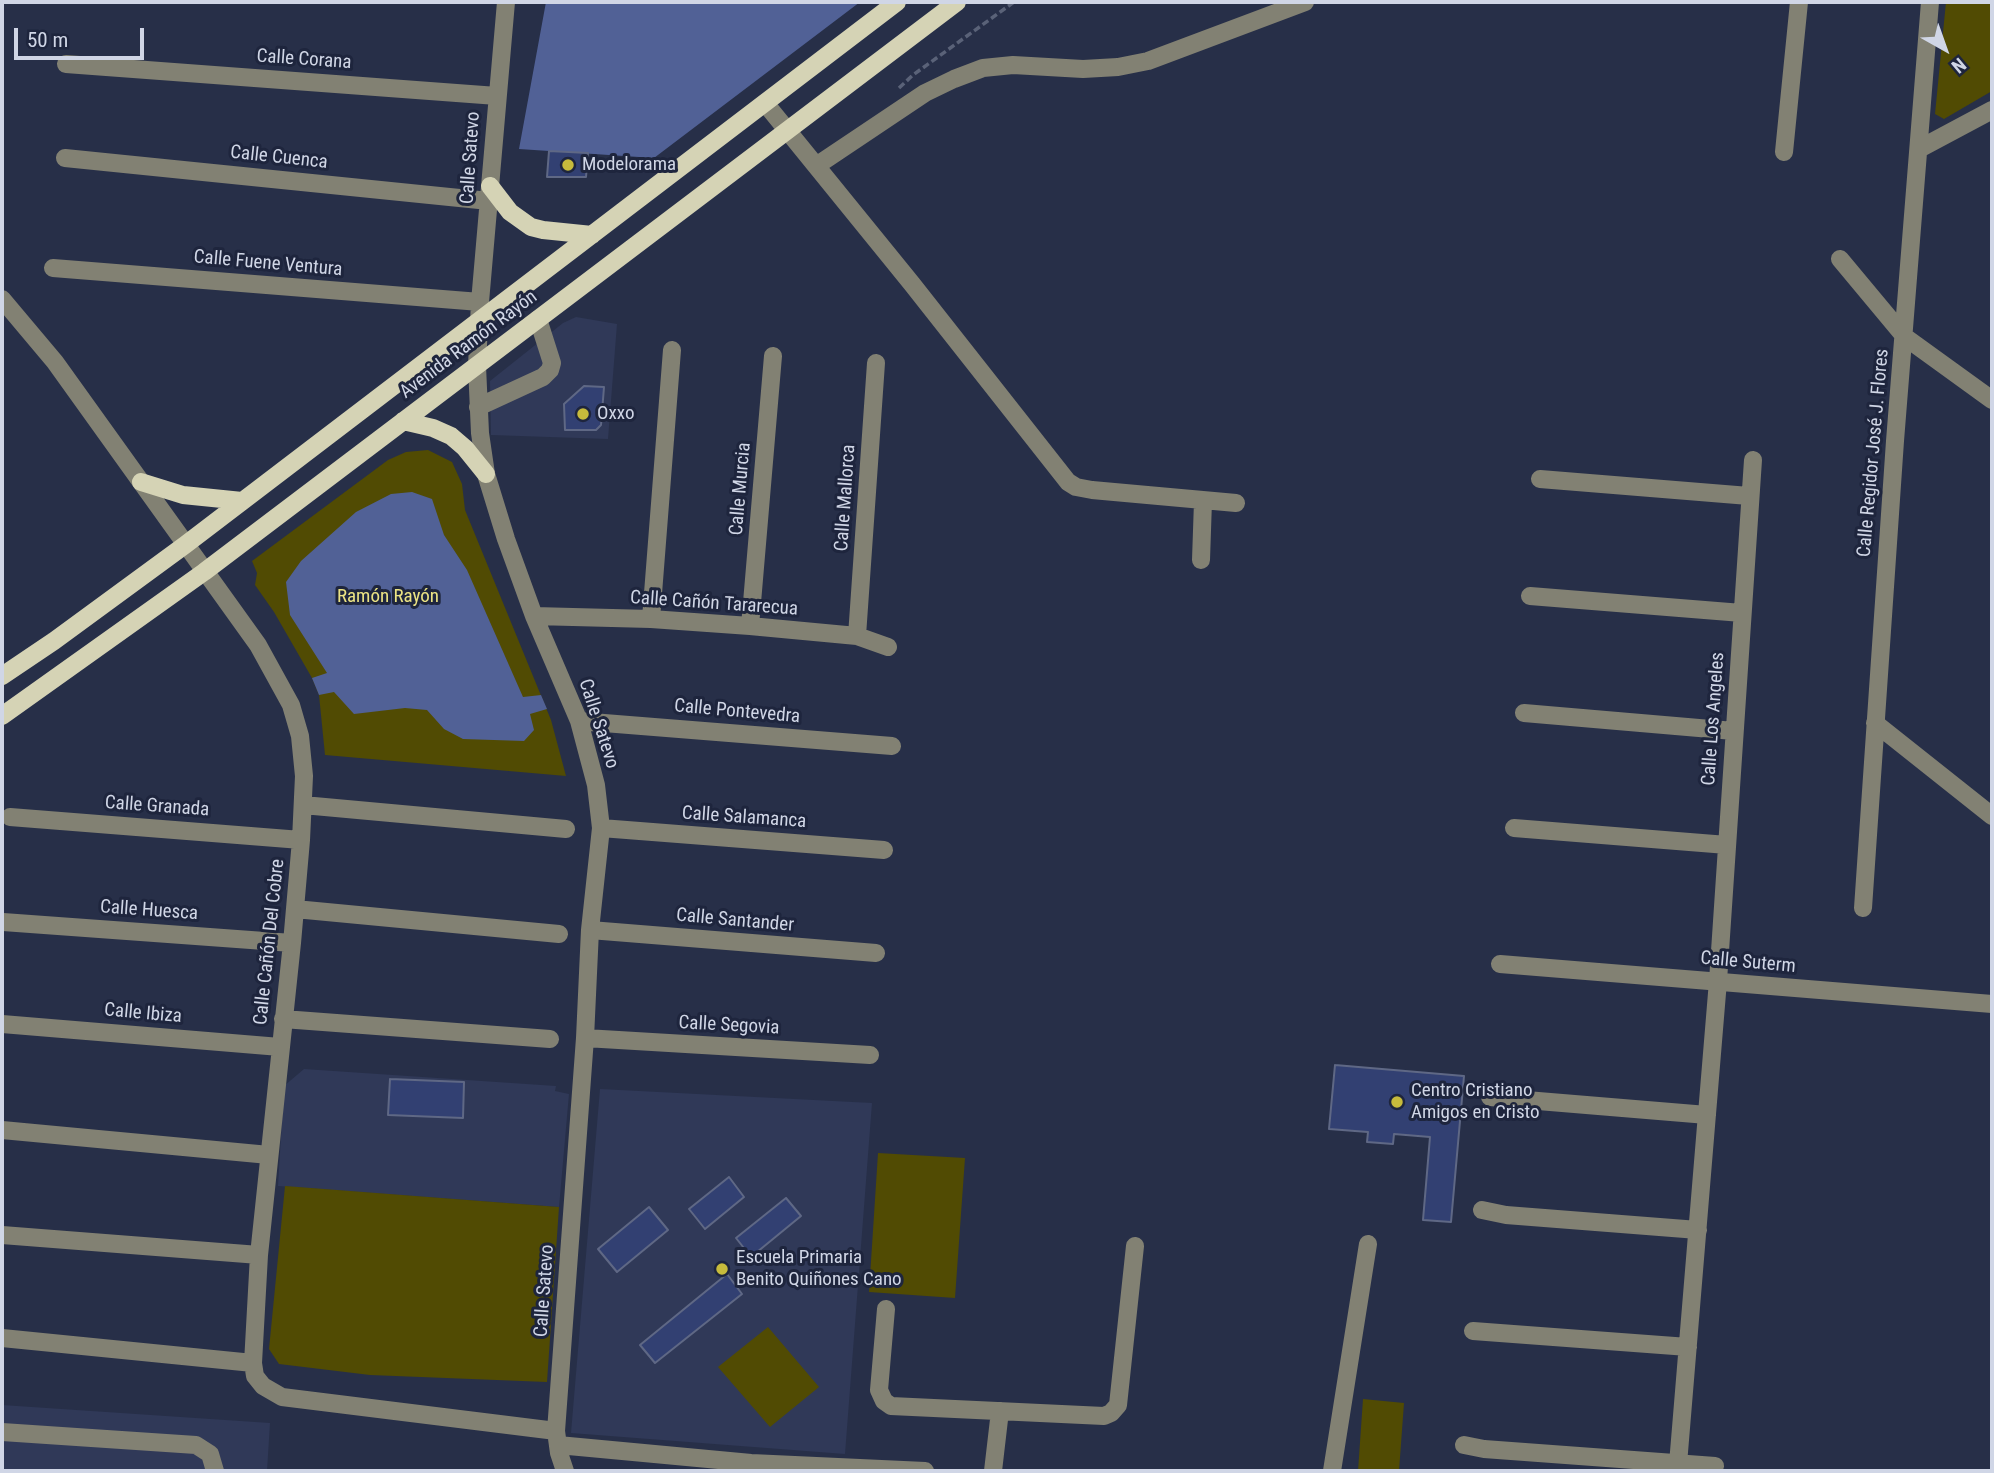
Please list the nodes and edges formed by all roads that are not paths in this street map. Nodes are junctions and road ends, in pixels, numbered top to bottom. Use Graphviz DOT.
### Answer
graph roads {
  1 [pos="506,2"];
  2 [pos="897,2"];
  3 [pos="957,2"];
  4 [pos="1305,2"];
  5 [pos="1799,2"];
  6 [pos="1930,2"];
  7 [pos="66,64"];
  8 [pos="496,96"];
  9 [pos="765,103"];
  10 [pos="1992,110"];
  11 [pos="787,131"];
  12 [pos="1919,149"];
  13 [pos="1784,152"];
  14 [pos="65,158"];
  15 [pos="816,166"];
  16 [pos="490,193"];
  17 [pos="592,235"];
  18 [pos="1840,259"];
  19 [pos="53,268"];
  20 [pos="2,299"];
  21 [pos="480,311"];
  22 [pos="538,319"];
  23 [pos="1905,338"];
  24 [pos="673,350"];
  25 [pos="773,356"];
  26 [pos="876,363"];
  27 [pos="477,366"];
  28 [pos="1992,400"];
  29 [pos="478,407"];
  30 [pos="403,421"];
  31 [pos="1752,460"];
  32 [pos="486,474"];
  33 [pos="1540,479"];
  34 [pos="141,482"];
  35 [pos="1749,496"];
  36 [pos="242,501"];
  37 [pos="1203,501"];
  38 [pos="1236,503"];
  39 [pos="185,545"];
  40 [pos="1201,560"];
  41 [pos="204,572"];
  42 [pos="1530,596"];
  43 [pos="1742,613"];
  44 [pos="534,616"];
  45 [pos="651,619"];
  46 [pos="750,626"];
  47 [pos="857,636"];
  48 [pos="888,647"];
  49 [pos="2,676"];
  50 [pos="1524,713"];
  51 [pos="2,716"];
  52 [pos="579,721"];
  53 [pos="1875,723"];
  54 [pos="1734,731"];
  55 [pos="892,746"];
  56 [pos="303,806"];
  57 [pos="1992,816"];
  58 [pos="10,817"];
  59 [pos="566,828"];
  60 [pos="601,828"];
  61 [pos="1514,828"];
  62 [pos="301,839"];
  63 [pos="1727,845"];
  64 [pos="884,850"];
  65 [pos="1863,908"];
  66 [pos="295,909"];
  67 [pos="3,922"];
  68 [pos="590,930"];
  69 [pos="559,934"];
  70 [pos="292,943"];
  71 [pos="876,953"];
  72 [pos="1500,964"];
  73 [pos="1718,981"];
  74 [pos="1992,1004"];
  75 [pos="283,1019"];
  76 [pos="2,1024"];
  77 [pos="585,1038"];
  78 [pos="550,1039"];
  79 [pos="280,1047"];
  80 [pos="870,1055"];
  81 [pos="1490,1097"];
  82 [pos="1707,1115"];
  83 [pos="2,1130"];
  84 [pos="269,1155"];
  85 [pos="1482,1210"];
  86 [pos="1698,1230"];
  87 [pos="2,1235"];
  88 [pos="1368,1244"];
  89 [pos="1135,1246"];
  90 [pos="258,1255"];
  91 [pos="886,1309"];
  92 [pos="1473,1331"];
  93 [pos="2,1338"];
  94 [pos="1688,1347"];
  95 [pos="254,1369"];
  96 [pos="999,1411"];
  97 [pos="2,1432"];
  98 [pos="557,1438"];
  99 [pos="1464,1445"];
  100 [pos="1678,1464"];
  101 [pos="1715,1466"];
  102 [pos="215,1471"];
  103 [pos="565,1471"];
  104 [pos="925,1471"];
  105 [pos="993,1471"];
  106 [pos="1332,1471"];
  1 -- 8 [label="street, Calle Satevo"];
  2 -- 9 [label="main road, Avenida Ramón Rayón"];
  3 -- 11 [label="main road, Avenida Ramón Rayón"];
  4 -- 15 [label="street"];
  5 -- 13 [label="street"];
  6 -- 12 [label="street, Calle Regidor José J. Flores"];
  7 -- 8 [label="street, Calle Corana"];
  8 -- 16 [label="street, Calle Satevo"];
  9 -- 11 [label="street"];
  9 -- 17 [label="main road, Avenida Ramón Rayón"];
  10 -- 12 [label="street"];
  11 -- 15 [label="street"];
  11 -- 22 [label="main road, Avenida Ramón Rayón"];
  12 -- 23 [label="street, Calle Regidor José J. Flores"];
  14 -- 16 [label="street, Calle Cuenca"];
  15 -- 37 [label="street"];
  16 -- 17 [label="main road"];
  16 -- 21 [label="street, Calle Satevo"];
  17 -- 21 [label="main road, Avenida Ramón Rayón"];
  18 -- 23 [label="street"];
  19 -- 21 [label="street, Calle Fuene Ventura"];
  20 -- 34 [label="street, Calle Cañón Del Cobre"];
  21 -- 27 [label="street, Calle Satevo"];
  21 -- 36 [label="main road, Avenida Ramón Rayón"];
  22 -- 27 [label="main road, Avenida Ramón Rayón"];
  22 -- 29 [label="street"];
  23 -- 28 [label="street"];
  23 -- 53 [label="street, Calle Regidor José J. Flores"];
  24 -- 45 [label="street"];
  25 -- 46 [label="street, Calle Murcia"];
  26 -- 47 [label="street, Calle Mallorca"];
  27 -- 29 [label="street, Calle Satevo"];
  27 -- 30 [label="main road, Avenida Ramón Rayón"];
  29 -- 32 [label="street, Calle Satevo"];
  30 -- 32 [label="main road"];
  30 -- 41 [label="main road, Avenida Ramón Rayón"];
  31 -- 35 [label="street, Calle Los Angeles"];
  32 -- 44 [label="street, Calle Satevo"];
  33 -- 35 [label="street"];
  34 -- 36 [label="main road"];
  34 -- 39 [label="street, Calle Cañón Del Cobre"];
  35 -- 43 [label="street, Calle Los Angeles"];
  36 -- 39 [label="main road, Avenida Ramón Rayón"];
  37 -- 38 [label="street"];
  37 -- 40 [label="street"];
  39 -- 41 [label="street, Calle Cañón Del Cobre"];
  39 -- 49 [label="main road, Avenida Ramón Rayón"];
  41 -- 51 [label="main road, Avenida Ramón Rayón"];
  41 -- 56 [label="street, Calle Cañón Del Cobre"];
  42 -- 43 [label="street"];
  43 -- 54 [label="street, Calle Los Angeles"];
  44 -- 45 [label="street, Calle Cañón Tararecua"];
  44 -- 52 [label="street, Calle Satevo"];
  45 -- 46 [label="street, Calle Cañón Tararecua"];
  46 -- 47 [label="street, Calle Cañón Tararecua"];
  47 -- 48 [label="street, Calle Cañón Tararecua"];
  50 -- 54 [label="street"];
  52 -- 55 [label="street, Calle Pontevedra"];
  52 -- 60 [label="street, Calle Satevo"];
  53 -- 57 [label="street"];
  53 -- 65 [label="street, Calle Regidor José J. Flores"];
  54 -- 63 [label="street, Calle Los Angeles"];
  56 -- 59 [label="street"];
  56 -- 62 [label="street, Calle Cañón Del Cobre"];
  58 -- 62 [label="street, Calle Granada"];
  60 -- 64 [label="street, Calle Salamanca"];
  60 -- 68 [label="street, Calle Satevo"];
  61 -- 63 [label="street"];
  62 -- 66 [label="street, Calle Cañón Del Cobre"];
  63 -- 73 [label="street, Calle Los Angeles"];
  66 -- 69 [label="street"];
  66 -- 70 [label="street, Calle Cañón Del Cobre"];
  67 -- 70 [label="street, Calle Huesca"];
  68 -- 71 [label="street, Calle Santander"];
  68 -- 77 [label="street, Calle Satevo"];
  70 -- 75 [label="street, Calle Cañón Del Cobre"];
  72 -- 73 [label="street, Calle Suterm"];
  73 -- 74 [label="street, Calle Suterm"];
  73 -- 82 [label="street, Calle Los Angeles"];
  75 -- 78 [label="street"];
  75 -- 79 [label="street, Calle Cañón Del Cobre"];
  76 -- 79 [label="street, Calle Ibiza"];
  77 -- 80 [label="street, Calle Segovia"];
  77 -- 98 [label="street, Calle Satevo"];
  79 -- 84 [label="street, Calle Cañón Del Cobre"];
  81 -- 82 [label="street"];
  82 -- 86 [label="street, Calle Los Angeles"];
  83 -- 84 [label="street"];
  84 -- 90 [label="street, Calle Cañón Del Cobre"];
  85 -- 86 [label="street"];
  86 -- 94 [label="street, Calle Los Angeles"];
  87 -- 90 [label="street"];
  88 -- 106 [label="street"];
  89 -- 96 [label="street"];
  90 -- 95 [label="street, Calle Cañón Del Cobre"];
  91 -- 96 [label="street"];
  92 -- 94 [label="street"];
  93 -- 95 [label="street"];
  94 -- 100 [label="street, Calle Los Angeles"];
  95 -- 98 [label="street"];
  96 -- 105 [label="street"];
  97 -- 102 [label="street"];
  98 -- 103 [label="street, Calle Satevo"];
  98 -- 104 [label="street"];
  99 -- 100 [label="street"];
  100 -- 101 [label="street"];
}
